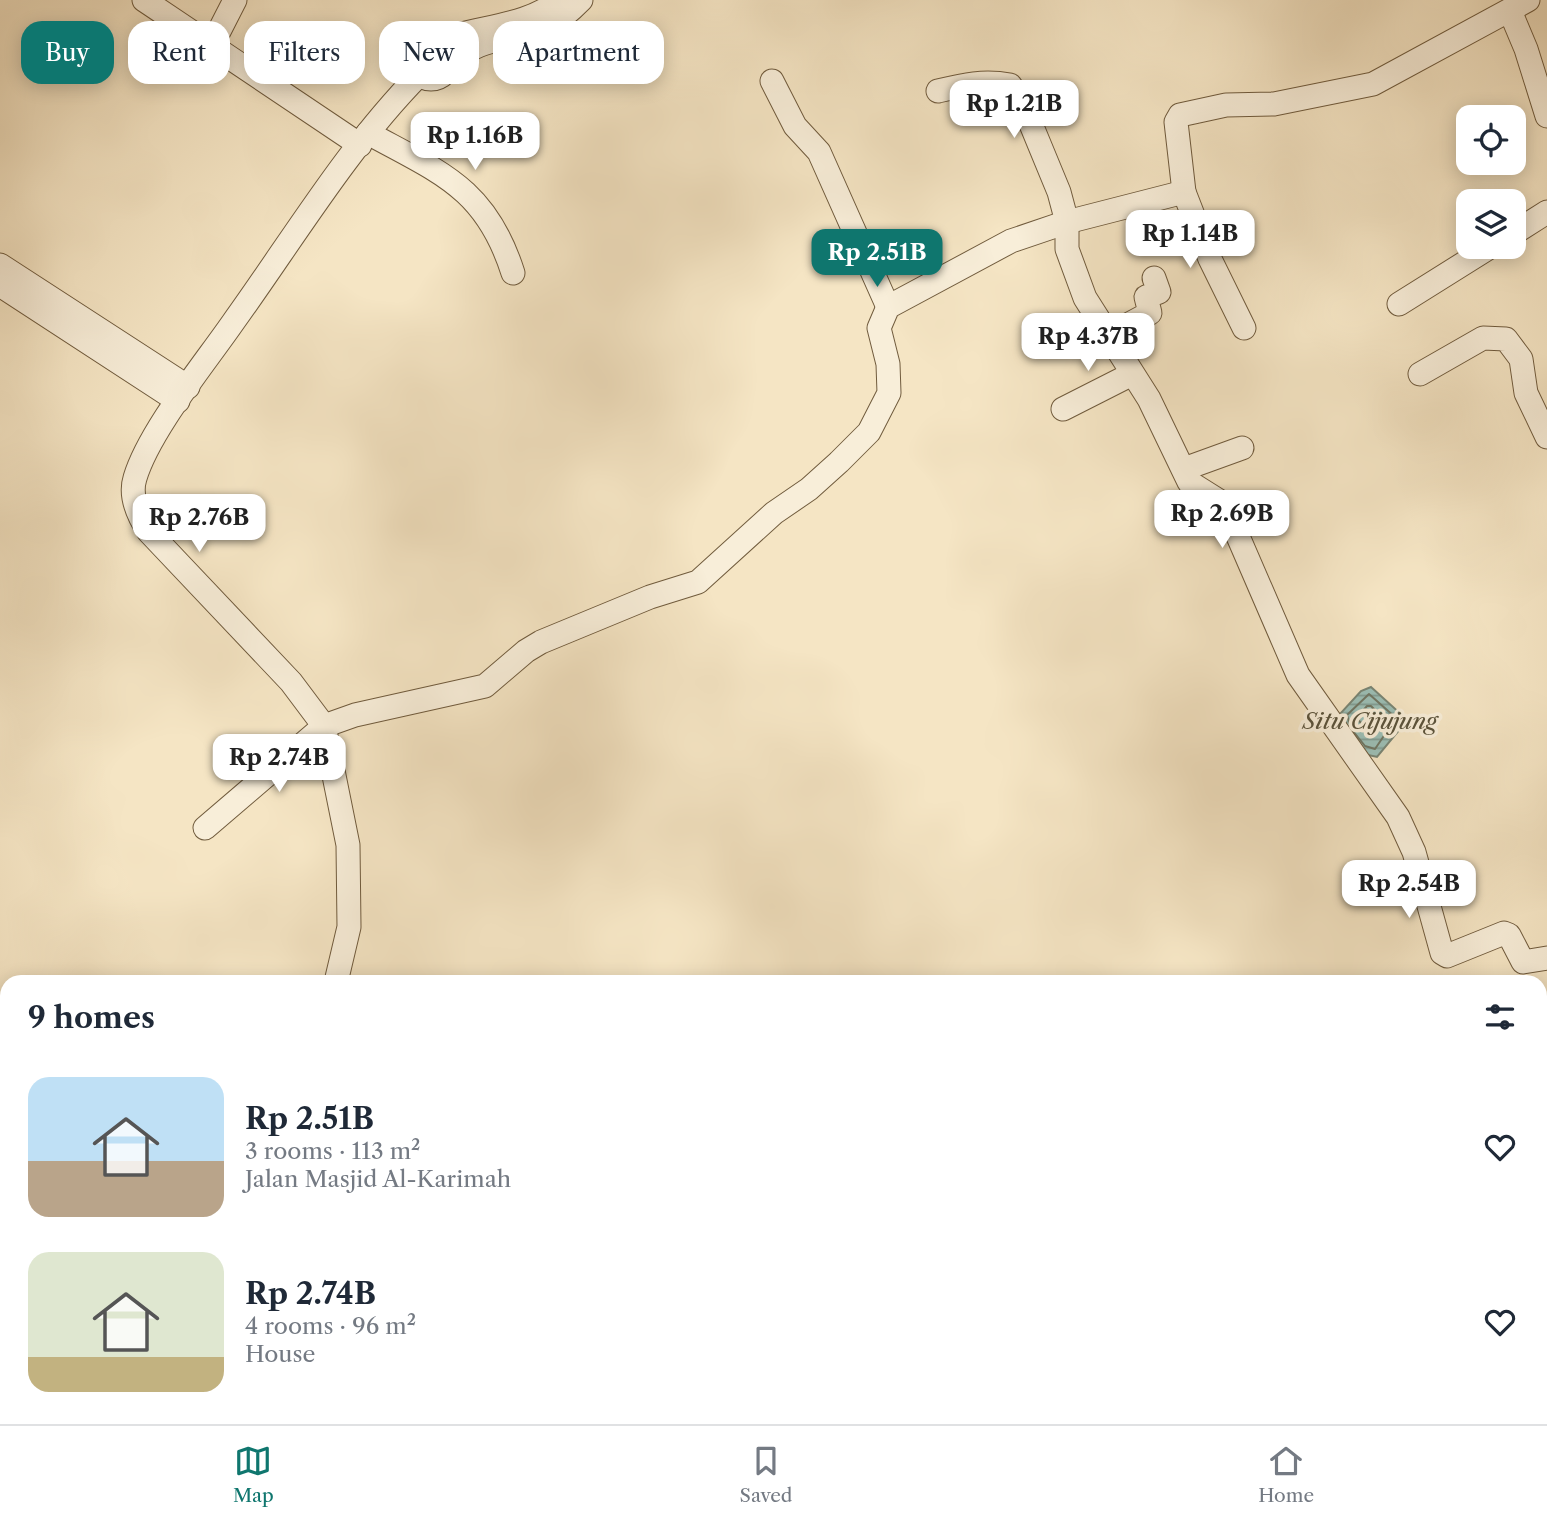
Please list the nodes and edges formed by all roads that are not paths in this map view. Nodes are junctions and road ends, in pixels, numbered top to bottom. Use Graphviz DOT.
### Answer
graph roads {
  1 [pos="144,0"];
  2 [pos="235,0"];
  3 [pos="559,0"];
  4 [pos="581,0"];
  5 [pos="1519,6"];
  6 [pos="176,21"];
  7 [pos="224,21"];
  8 [pos="479,28"];
  9 [pos="479,44"];
  10 [pos="230,56"];
  11 [pos="772,81"];
  12 [pos="411,84"];
  13 [pos="938,92"];
  14 [pos="1547,116"];
  15 [pos="364,139"];
  16 [pos="1184,192"];
  17 [pos="1547,212"];
  18 [pos="1067,222"];
  19 [pos="1526,225"];
  20 [pos="1471,259"];
  21 [pos="0,265"];
  22 [pos="513,273"];
  23 [pos="1154,278"];
  24 [pos="0,285"];
  25 [pos="1399,304"];
  26 [pos="888,307"];
  27 [pos="1244,328"];
  28 [pos="1107,336"];
  29 [pos="1132,374"];
  30 [pos="1420,374"];
  31 [pos="183,394"];
  32 [pos="1063,409"];
  33 [pos="1547,437"];
  34 [pos="1242,448"];
  35 [pos="1184,469"];
  36 [pos="324,726"];
  37 [pos="205,828"];
  38 [pos="1547,958"];
  39 [pos="338,975"];
  1 -- 6 [label="street"];
  2 -- 7 [label="street"];
  3 -- 8 [label="street"];
  4 -- 9 [label="street"];
  5 -- 14 [label="street"];
  5 -- 16 [label="street"];
  10 -- 15 [label="street"];
  11 -- 26 [label="street"];
  12 -- 15 [label="street"];
  13 -- 18 [label="street"];
  15 -- 22 [label="street"];
  15 -- 31 [label="street"];
  16 -- 18 [label="street"];
  16 -- 27 [label="street"];
  17 -- 19 [label="street"];
  18 -- 26 [label="street"];
  18 -- 28 [label="street"];
  20 -- 25 [label="street"];
  21 -- 31 [label="street"];
  23 -- 28 [label="street"];
  24 -- 31 [label="street"];
  26 -- 36 [label="street"];
  28 -- 29 [label="street"];
  29 -- 32 [label="street"];
  29 -- 35 [label="street"];
  30 -- 33 [label="street"];
  31 -- 36 [label="street"];
  34 -- 35 [label="street"];
  35 -- 38 [label="street"];
  36 -- 37 [label="street"];
  36 -- 39 [label="street"];
}
